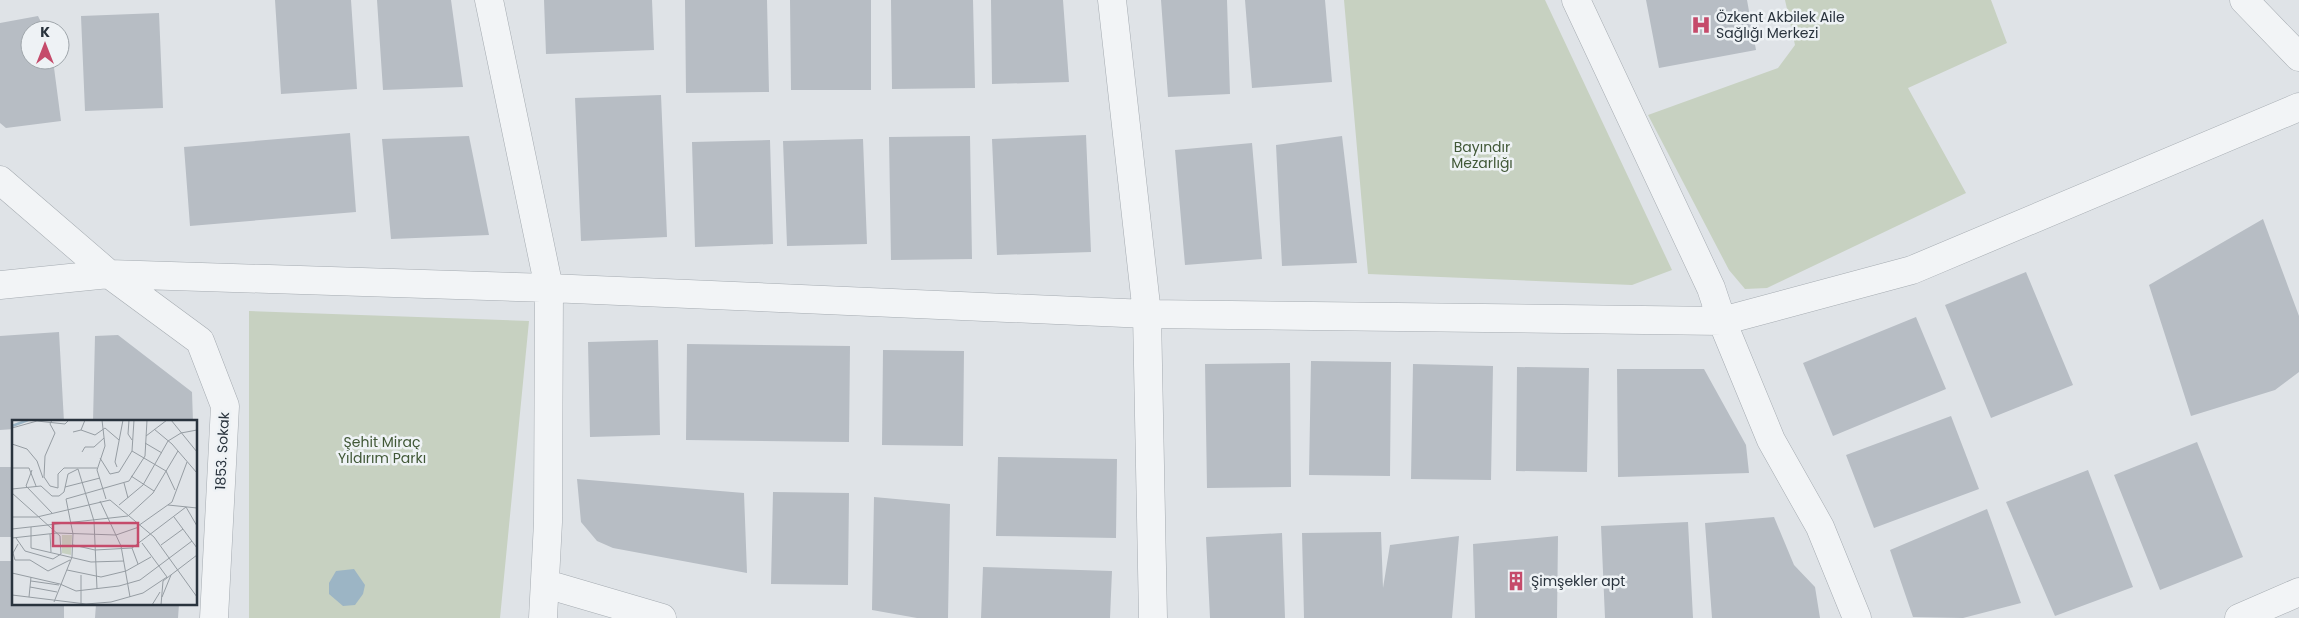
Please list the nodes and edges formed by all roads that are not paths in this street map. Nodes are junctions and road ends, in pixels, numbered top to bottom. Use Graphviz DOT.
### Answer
graph roads {
  1 [pos="489,0"];
  2 [pos="1112,0"];
  3 [pos="1576,0"];
  4 [pos="2244,0"];
  5 [pos="2299,57"];
  6 [pos="2299,107"];
  7 [pos="0,180"];
  8 [pos="109,274"];
  9 [pos="0,285"];
  10 [pos="549,288"];
  11 [pos="1147,314"];
  12 [pos="1722,321"];
  13 [pos="546,584"];
  14 [pos="2299,592"];
  15 [pos="214,618"];
  16 [pos="543,618"];
  17 [pos="662,618"];
  18 [pos="1153,618"];
  19 [pos="1857,618"];
  20 [pos="2239,618"];
  1 -- 10 [label="street"];
  2 -- 11 [label="street"];
  3 -- 12 [label="street"];
  4 -- 5 [label="street"];
  6 -- 12 [label="street"];
  7 -- 8 [label="street, 1853. Sokak"];
  8 -- 9 [label="street"];
  8 -- 10 [label="street"];
  8 -- 15 [label="street, 1853. Sokak"];
  10 -- 11 [label="street"];
  10 -- 13 [label="street"];
  11 -- 12 [label="street"];
  11 -- 18 [label="street"];
  12 -- 19 [label="street"];
  13 -- 16 [label="street"];
  13 -- 17 [label="street"];
  14 -- 20 [label="street"];
}
